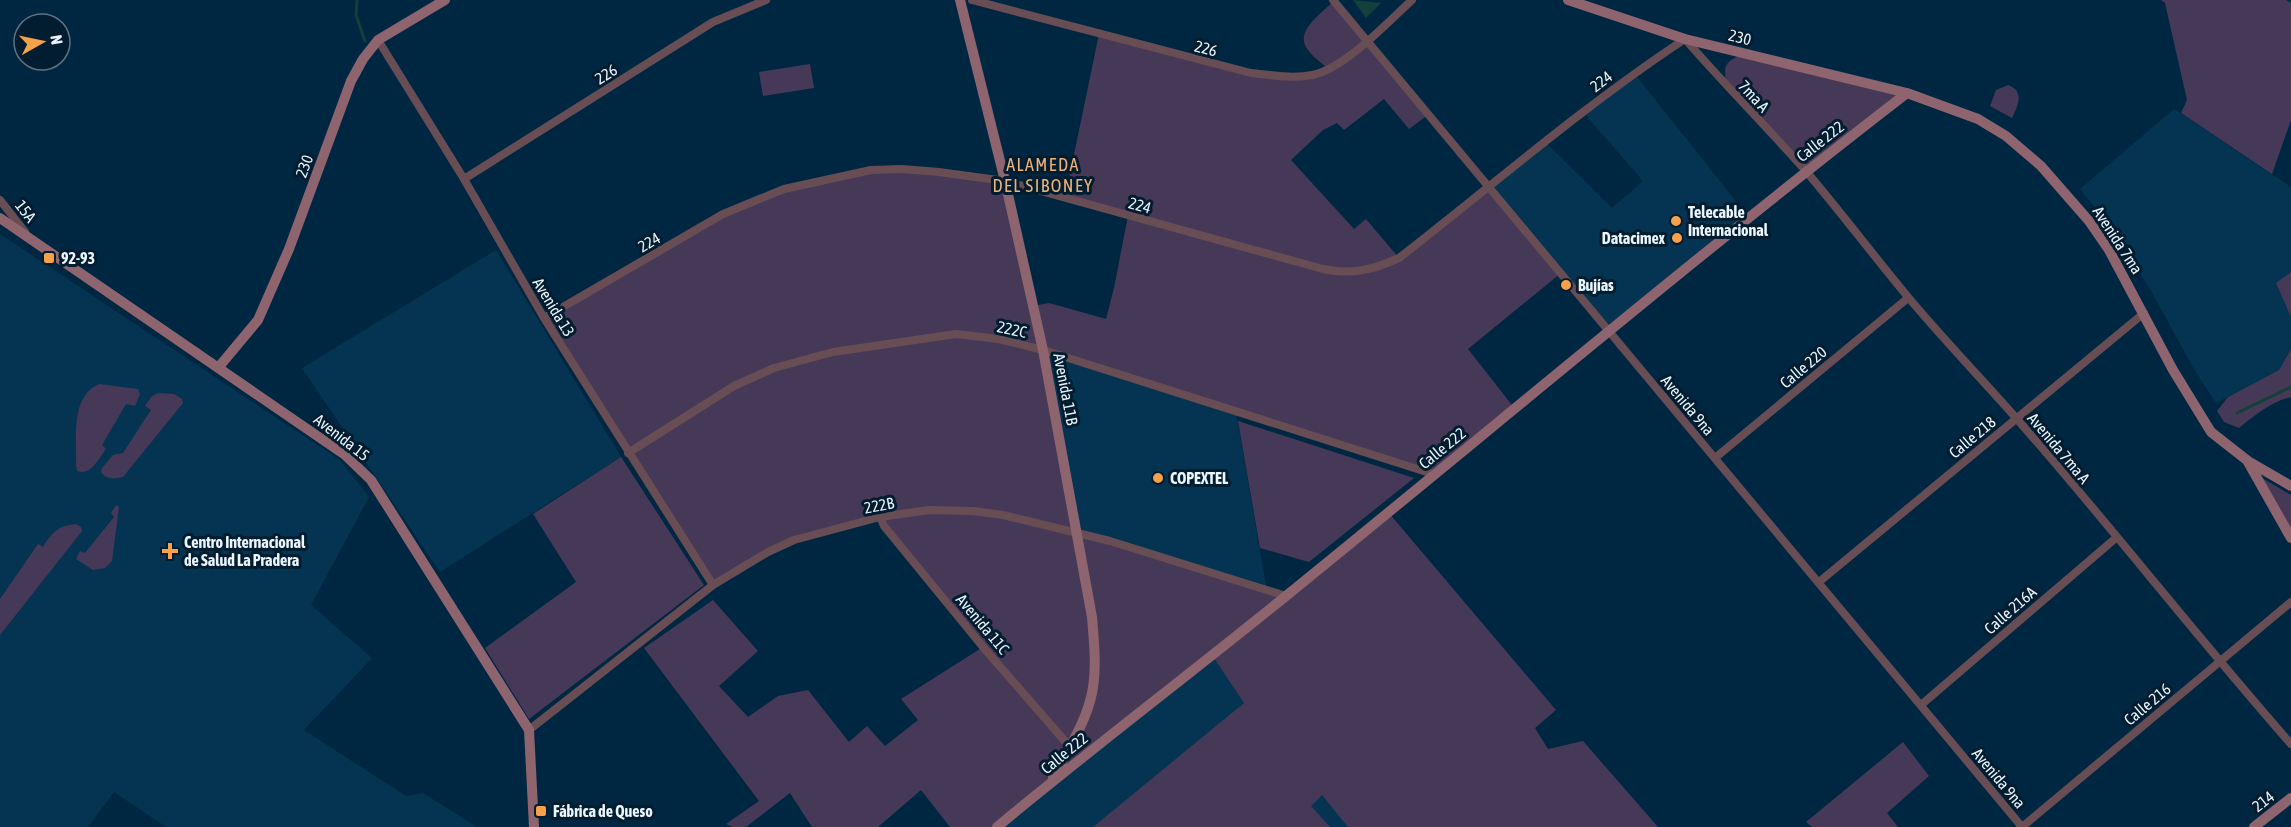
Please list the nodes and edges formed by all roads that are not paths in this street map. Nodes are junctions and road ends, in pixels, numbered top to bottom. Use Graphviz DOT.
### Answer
graph roads {
  1 [pos="444,0"];
  2 [pos="766,0"];
  3 [pos="960,0"];
  4 [pos="972,0"];
  5 [pos="1333,0"];
  6 [pos="1412,0"];
  7 [pos="1568,0"];
  8 [pos="1686,39"];
  9 [pos="378,40"];
  10 [pos="1367,40"];
  11 [pos="1907,93"];
  12 [pos="1805,171"];
  13 [pos="464,179"];
  14 [pos="1005,181"];
  15 [pos="1488,186"];
  16 [pos="0,200"];
  17 [pos="0,218"];
  18 [pos="31,240"];
  19 [pos="1908,298"];
  20 [pos="2144,313"];
  21 [pos="544,318"];
  22 [pos="1610,332"];
  23 [pos="1043,350"];
  24 [pos="218,368"];
  25 [pos="2016,418"];
  26 [pos="628,453"];
  27 [pos="1715,458"];
  28 [pos="2248,461"];
  29 [pos="1433,474"];
  30 [pos="2291,486"];
  31 [pos="880,517"];
  32 [pos="1078,534"];
  33 [pos="2117,537"];
  34 [pos="2291,538"];
  35 [pos="1819,582"];
  36 [pos="713,585"];
  37 [pos="1286,596"];
  38 [pos="2291,602"];
  39 [pos="2218,661"];
  40 [pos="1921,705"];
  41 [pos="528,730"];
  42 [pos="2291,744"];
  43 [pos="1070,747"];
  44 [pos="1052,782"];
  45 [pos="2291,798"];
  46 [pos="534,827"];
  47 [pos="997,827"];
  48 [pos="2022,827"];
  49 [pos="2254,827"];
  1 -- 9 [label="street, 230"];
  2 -- 13 [label="street, 226"];
  3 -- 14 [label="street, Avenida 11B"];
  4 -- 10 [label="street, 226"];
  5 -- 10 [label="street, Avenida 9na"];
  6 -- 10 [label="street, 226"];
  7 -- 8 [label="street, 230"];
  8 -- 11 [label="street, 230"];
  8 -- 12 [label="street, 7ma A"];
  8 -- 15 [label="street, 224"];
  9 -- 13 [label="street, Avenida 13"];
  9 -- 24 [label="street, 230"];
  10 -- 15 [label="street, Avenida 9na"];
  11 -- 12 [label="street, Calle 222"];
  11 -- 20 [label="street, Avenida 7ma"];
  12 -- 19 [label="street, Avenida 7ma A"];
  12 -- 22 [label="street, Calle 222"];
  13 -- 21 [label="street, Avenida 13"];
  14 -- 15 [label="street, 224"];
  14 -- 21 [label="street, 224"];
  14 -- 23 [label="street, Avenida 11B"];
  15 -- 22 [label="street, Avenida 9na"];
  16 -- 18 [label="street, 15A"];
  17 -- 18 [label="street, Avenida 15"];
  18 -- 24 [label="street, Avenida 15"];
  19 -- 25 [label="street, Avenida 7ma A"];
  19 -- 27 [label="street, Calle 220"];
  20 -- 25 [label="street, Calle 218"];
  20 -- 28 [label="street, Avenida 7ma"];
  21 -- 26 [label="street, Avenida 13"];
  22 -- 27 [label="street, Avenida 9na"];
  22 -- 29 [label="street, Calle 222"];
  23 -- 26 [label="street, 222C"];
  23 -- 29 [label="street, 222C"];
  23 -- 32 [label="street, Avenida 11B"];
  24 -- 41 [label="street, Avenida 15"];
  25 -- 33 [label="street, Avenida 7ma A"];
  25 -- 35 [label="street, Calle 218"];
  26 -- 36 [label="street, Avenida 13"];
  27 -- 35 [label="street, Avenida 9na"];
  28 -- 30 [label="street, Avenida 7ma"];
  28 -- 34 [label="street, Avenida 7ma"];
  29 -- 37 [label="street, Calle 222"];
  31 -- 32 [label="street, 222B"];
  31 -- 36 [label="street, 222B"];
  31 -- 43 [label="street, Avenida 11C"];
  32 -- 37 [label="street, 222B"];
  32 -- 43 [label="street, Avenida 11B"];
  33 -- 39 [label="street, Avenida 7ma A"];
  33 -- 40 [label="street, Calle 216A"];
  35 -- 40 [label="street, Avenida 9na"];
  36 -- 41 [label="street, 222B"];
  37 -- 44 [label="street, Calle 222"];
  38 -- 39 [label="street, Calle 216"];
  39 -- 42 [label="street, Avenida 7ma A"];
  39 -- 48 [label="street, Calle 216"];
  40 -- 48 [label="street, Avenida 9na"];
  41 -- 46 [label="street, Avenida 15"];
  43 -- 44 [label="street, Avenida 11B"];
  44 -- 47 [label="street, Calle 222"];
  45 -- 49 [label="street, 214"];
}
